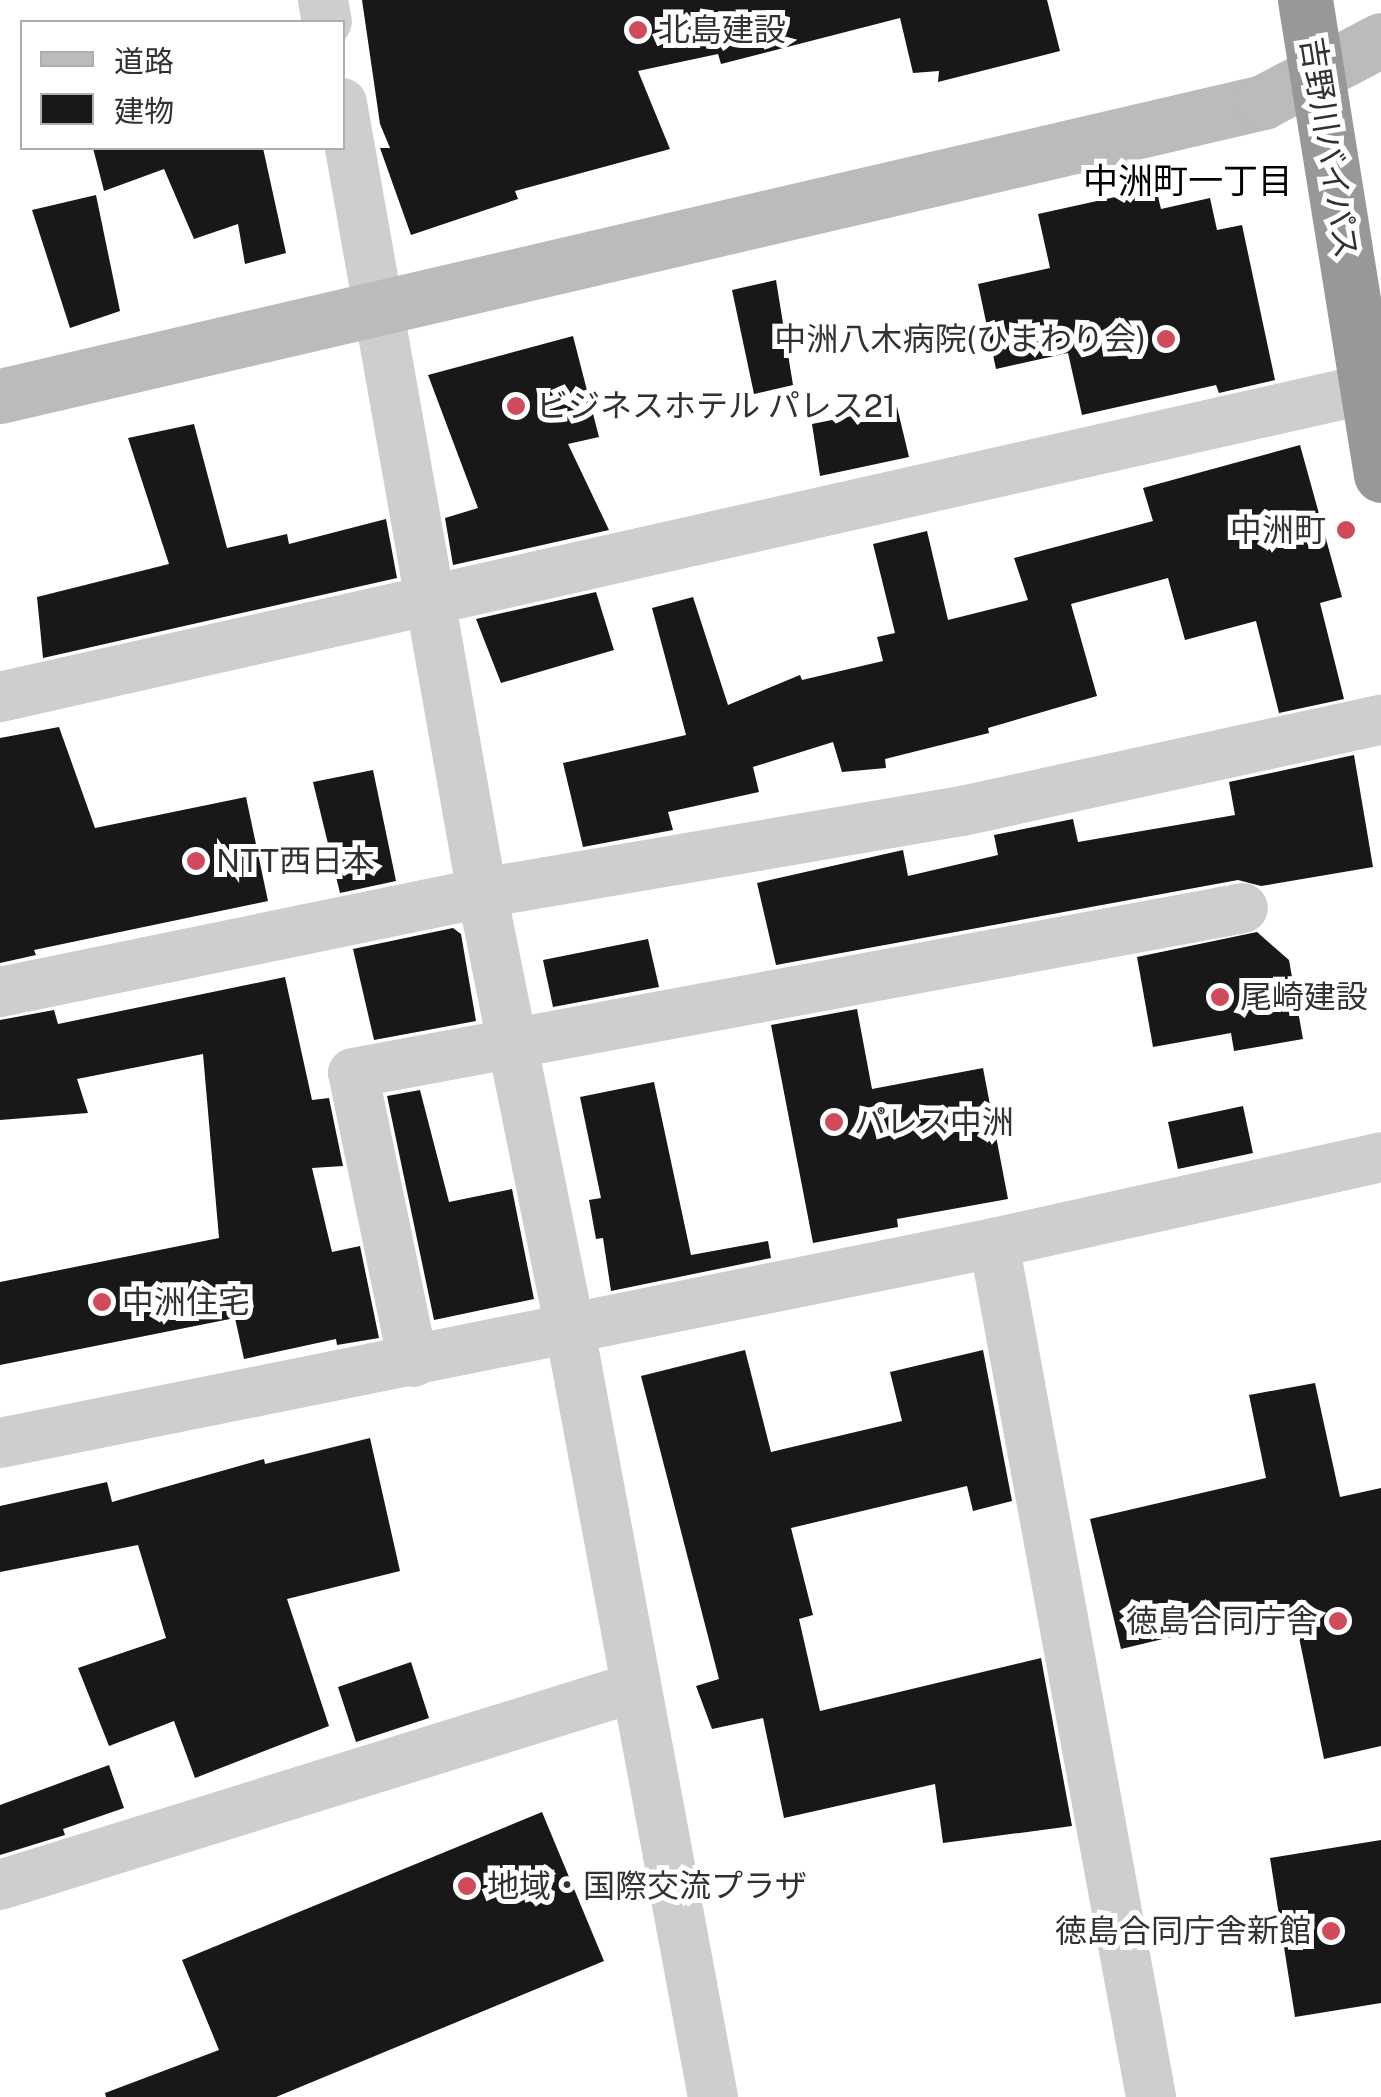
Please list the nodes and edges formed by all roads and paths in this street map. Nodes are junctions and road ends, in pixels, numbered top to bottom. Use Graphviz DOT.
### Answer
graph roads {
  1 [pos="1305,0"];
  2 [pos="1381,40"];
  3 [pos="1317,76"];
  4 [pos="345,119"];
  5 [pos="381,307"];
  6 [pos="1367,389"];
  7 [pos="0,396"];
  8 [pos="1381,474"];
  9 [pos="432,601"];
  10 [pos="0,697"];
  11 [pos="1381,720"];
  12 [pos="482,893"];
  13 [pos="1243,908"];
  14 [pos="0,992"];
  15 [pos="511,1044"];
  16 [pos="1381,1158"];
  17 [pos="994,1242"];
  18 [pos="570,1330"];
  19 [pos="413,1362"];
  20 [pos="0,1444"];
  21 [pos="636,1687"];
  22 [pos="0,1885"];
  23 [pos="713,2097"];
  24 [pos="1151,2097"];
  1 -- 3 [label="highway, 吉野川バイパス"];
  2 -- 3 [label="street"];
  3 -- 5 [label="street"];
  3 -- 6 [label="highway, 吉野川バイパス"];
  4 -- 5 [label="street"];
  5 -- 7 [label="street"];
  5 -- 9 [label="street"];
  6 -- 8 [label="highway, 吉野川バイパス"];
  6 -- 9 [label="street"];
  9 -- 10 [label="street"];
  9 -- 12 [label="street"];
  11 -- 12 [label="street"];
  12 -- 14 [label="street"];
  12 -- 15 [label="street"];
  13 -- 15 [label="street"];
  15 -- 18 [label="street"];
  15 -- 19 [label="street"];
  16 -- 17 [label="street"];
  17 -- 18 [label="street"];
  17 -- 24 [label="street"];
  18 -- 19 [label="street"];
  18 -- 21 [label="street"];
  19 -- 20 [label="street"];
  21 -- 22 [label="street"];
  21 -- 23 [label="street"];
}
